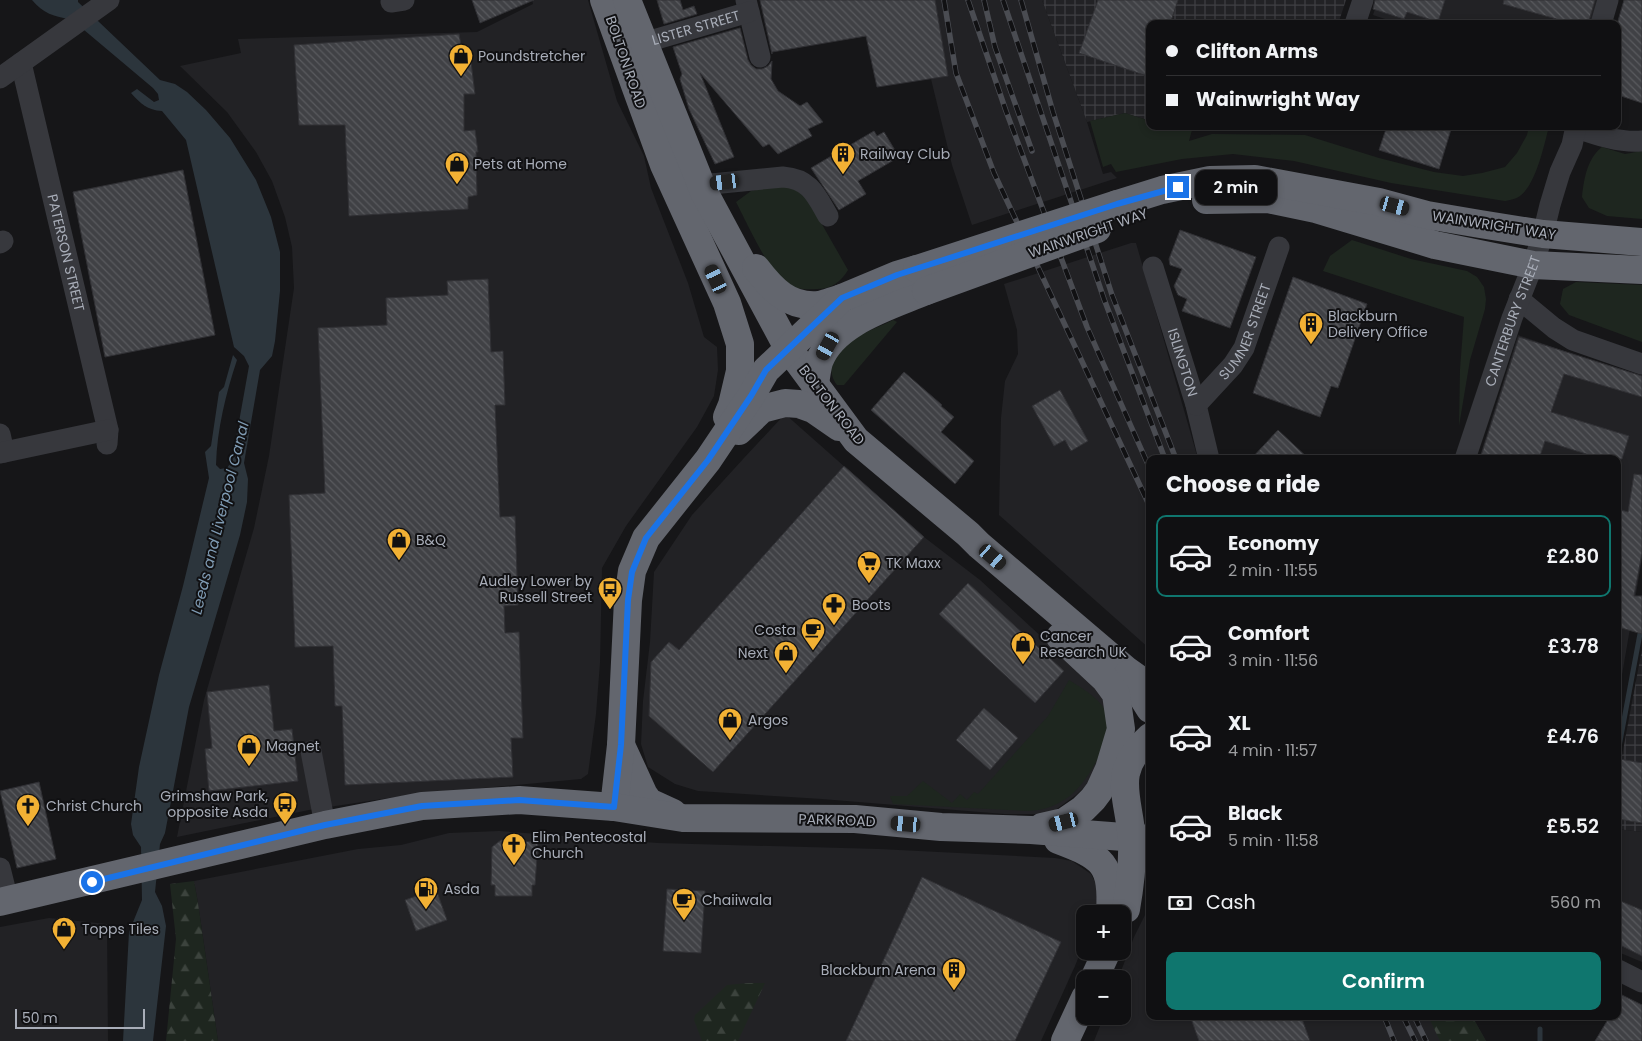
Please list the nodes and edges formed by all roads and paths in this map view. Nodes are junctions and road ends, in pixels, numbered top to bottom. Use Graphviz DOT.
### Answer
graph roads {
  1 [pos="109,0"];
  2 [pos="604,0"];
  3 [pos="627,0"];
  4 [pos="1363,0"];
  5 [pos="1608,0"];
  6 [pos="748,6"];
  7 [pos="1356,20"];
  8 [pos="1602,20"];
  9 [pos="643,43"];
  10 [pos="760,57"];
  11 [pos="6,70"];
  12 [pos="1576,130"];
  13 [pos="1585,130"];
  14 [pos="1642,141"];
  15 [pos="701,185"];
  16 [pos="1120,212"];
  17 [pos="828,216"];
  18 [pos="720,221"];
  19 [pos="1543,234"];
  20 [pos="1642,242"];
  21 [pos="1279,247"];
  22 [pos="1533,265"];
  23 [pos="1153,267"];
  24 [pos="1642,270"];
  25 [pos="922,280"];
  26 [pos="842,298"];
  27 [pos="1520,299"];
  28 [pos="727,303"];
  29 [pos="861,318"];
  30 [pos="788,339"];
  31 [pos="1642,364"];
  32 [pos="815,385"];
  33 [pos="1196,405"];
  34 [pos="856,440"];
  35 [pos="1,446"];
  36 [pos="1208,455"];
  37 [pos="1466,455"];
  38 [pos="708,460"];
  39 [pos="1008,570"];
  40 [pos="1126,670"];
  41 [pos="1146,684"];
  42 [pos="1146,702"];
  43 [pos="1146,742"];
  44 [pos="621,745"];
  45 [pos="311,751"];
  46 [pos="614,807"];
  47 [pos="683,818"];
  48 [pos="325,825"];
  49 [pos="1031,830"];
  50 [pos="1141,839"];
  51 [pos="0,868"];
  52 [pos="1146,871"];
  53 [pos="1146,886"];
  54 [pos="4,901"];
  55 [pos="1116,905"];
  56 [pos="1121,905"];
  57 [pos="1125,905"];
  58 [pos="1127,905"];
  59 [pos="1076,1017"];
  60 [pos="1065,1041"];
  1 -- 11 [label="street"];
  2 -- 28 [label="highway, BOLTON ROAD"];
  3 -- 9 [label="highway, BOLTON ROAD"];
  4 -- 7 [label="street"];
  5 -- 8 [label="street"];
  6 -- 9 [label="street, LISTER STREET"];
  6 -- 10 [label="street"];
  9 -- 15 [label="highway, BOLTON ROAD"];
  11 -- 35 [label="street, PATERSON STREET"];
  12 -- 19 [label="street, CANTERBURY STREET"];
  13 -- 14 [label="street"];
  15 -- 17 [label="street"];
  15 -- 18 [label="highway, BOLTON ROAD"];
  16 -- 19 [label="highway, WAINWRIGHT WAY"];
  16 -- 22 [label="highway, WAINWRIGHT WAY"];
  16 -- 25 [label="highway, WAINWRIGHT WAY, bridge"];
  18 -- 26 [label="highway"];
  18 -- 30 [label="highway, BOLTON ROAD"];
  19 -- 20 [label="highway, WAINWRIGHT WAY"];
  19 -- 22 [label="street, CANTERBURY STREET"];
  21 -- 33 [label="street, SUMNER STREET"];
  22 -- 24 [label="highway, WAINWRIGHT WAY"];
  22 -- 27 [label="street, CANTERBURY STREET"];
  23 -- 33 [label="street, ISLINGTON"];
  25 -- 26 [label="highway, WAINWRIGHT WAY"];
  25 -- 29 [label="highway, WAINWRIGHT WAY"];
  26 -- 30 [label="highway, WAINWRIGHT WAY"];
  27 -- 31 [label="street"];
  27 -- 37 [label="street, CANTERBURY STREET"];
  28 -- 30 [label="highway"];
  28 -- 38 [label="highway, BOLTON ROAD"];
  29 -- 30 [label="highway"];
  29 -- 32 [label="highway, WAINWRIGHT WAY"];
  30 -- 32 [label="highway, BOLTON ROAD"];
  30 -- 38 [label="highway, WAINWRIGHT WAY"];
  32 -- 34 [label="highway, BOLTON ROAD"];
  33 -- 36 [label="street, ISLINGTON"];
  34 -- 38 [label="highway"];
  34 -- 39 [label="highway, BOLTON ROAD"];
  38 -- 44 [label="highway"];
  39 -- 40 [label="highway, BOLTON ROAD"];
  39 -- 49 [label="highway"];
  40 -- 41 [label="highway"];
  40 -- 42 [label="highway"];
  43 -- 50 [label="highway"];
  44 -- 46 [label="highway"];
  44 -- 47 [label="highway"];
  45 -- 48 [label="street"];
  46 -- 47 [label="highway, PARK ROAD"];
  46 -- 48 [label="highway, PARK ROAD"];
  47 -- 49 [label="highway, PARK ROAD"];
  48 -- 54 [label="highway, PARK ROAD"];
  49 -- 50 [label="highway, PARK ROAD"];
  49 -- 55 [label="highway"];
  50 -- 56 [label="highway"];
  51 -- 54 [label="street"];
  52 -- 57 [label="highway"];
  53 -- 58 [label="highway"];
  59 -- 60 [label="highway"];
}
